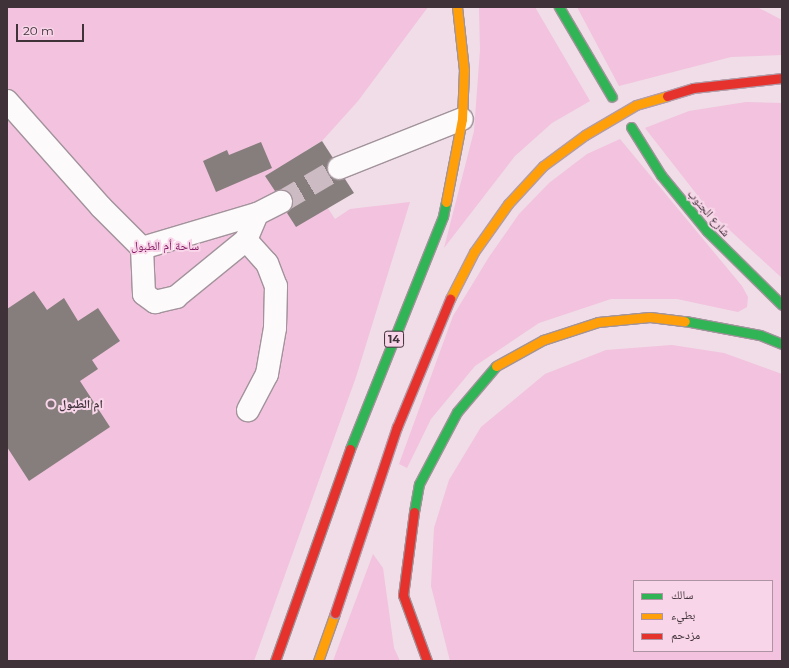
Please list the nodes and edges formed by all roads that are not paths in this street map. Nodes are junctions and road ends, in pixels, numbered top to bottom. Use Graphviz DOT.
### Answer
graph roads {
  1 [pos="457,7"];
  2 [pos="559,7"];
  3 [pos="782,78"];
  4 [pos="612,97"];
  5 [pos="7,101"];
  6 [pos="462,119"];
  7 [pos="631,127"];
  8 [pos="339,168"];
  9 [pos="281,202"];
  10 [pos="257,214"];
  11 [pos="246,240"];
  12 [pos="142,248"];
  13 [pos="782,305"];
  14 [pos="782,344"];
  15 [pos="248,410"];
  16 [pos="275,661"];
  17 [pos="318,661"];
  18 [pos="426,661"];
  1 -- 6 [label="main road, 14"];
  2 -- 4 [label="main road"];
  3 -- 17 [label="main road, bridge"];
  5 -- 12 [label="street"];
  6 -- 8 [label="street"];
  6 -- 16 [label="main road, 14"];
  7 -- 13 [label="main road, شارع الجنوب"];
  9 -- 10 [label="street"];
  10 -- 11 [label="street"];
  10 -- 12 [label="street"];
  11 -- 12 [label="street"];
  11 -- 15 [label="street"];
  14 -- 18 [label="main road"];
}
